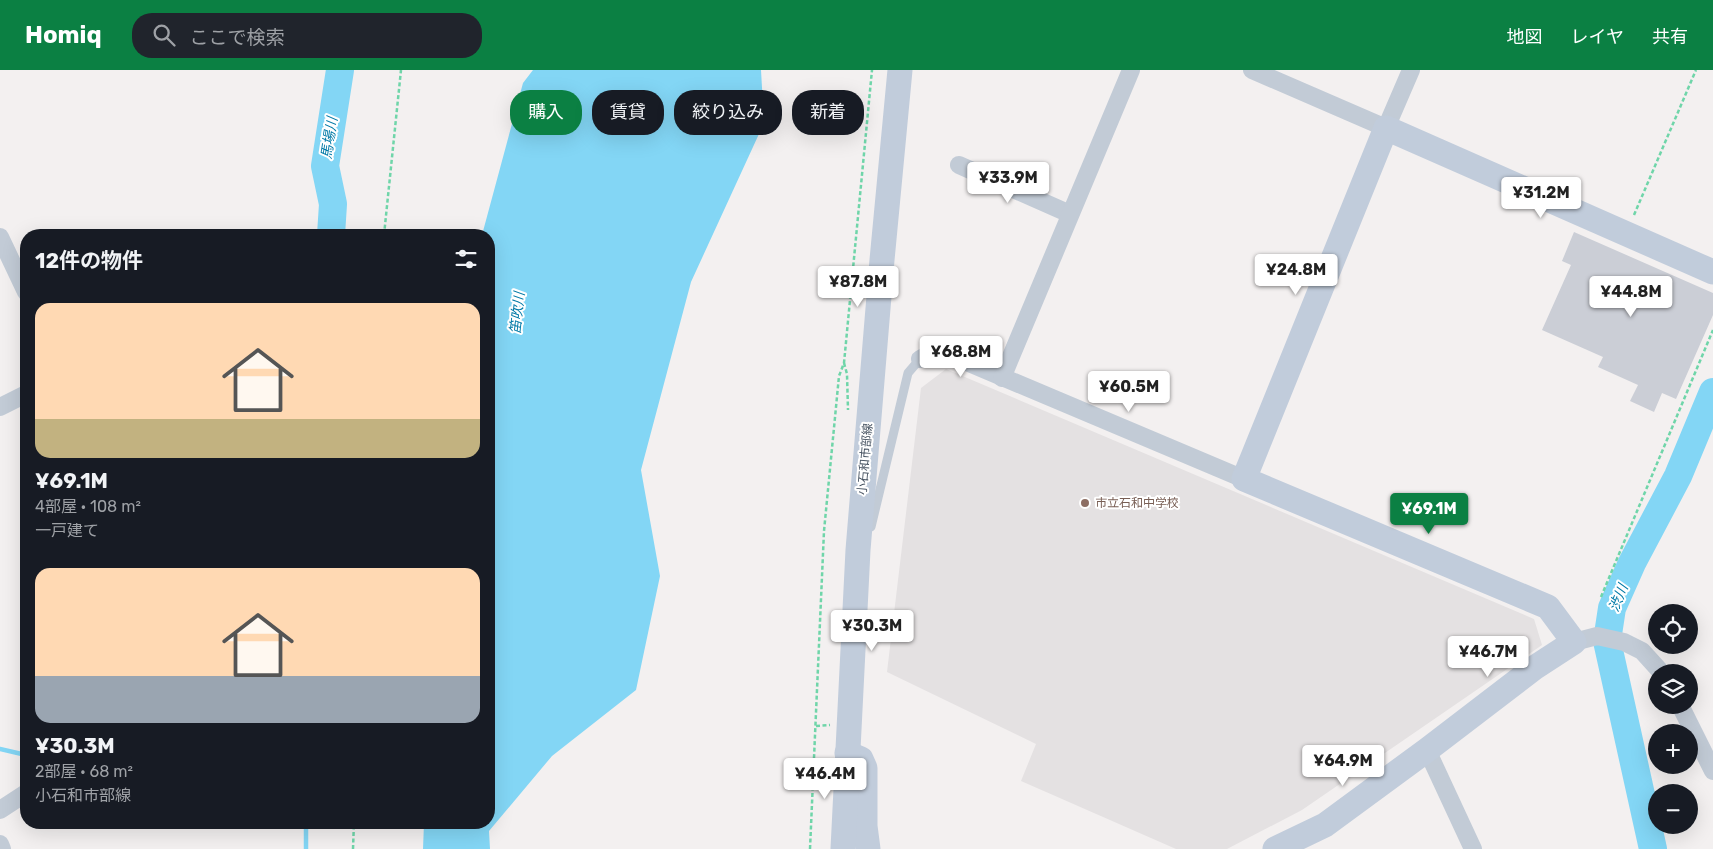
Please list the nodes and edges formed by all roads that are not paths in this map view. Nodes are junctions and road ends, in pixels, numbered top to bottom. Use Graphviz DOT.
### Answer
graph roads {
  1 [pos="900,70"];
  2 [pos="1131,70"];
  3 [pos="1252,70"];
  4 [pos="1411,70"];
  5 [pos="1386,128"];
  6 [pos="959,165"];
  7 [pos="1070,214"];
  8 [pos="0,237"];
  9 [pos="1713,272"];
  10 [pos="20,279"];
  11 [pos="920,359"];
  12 [pos="1002,378"];
  13 [pos="20,397"];
  14 [pos="0,407"];
  15 [pos="1244,479"];
  16 [pos="858,550"];
  17 [pos="1585,639"];
  18 [pos="1654,664"];
  19 [pos="1684,714"];
  20 [pos="1427,750"];
  21 [pos="847,752"];
  22 [pos="1713,771"];
  23 [pos="20,797"];
  24 [pos="0,810"];
  25 [pos="0,844"];
  26 [pos="2,849"];
  27 [pos="843,849"];
  28 [pos="868,849"];
  29 [pos="1275,849"];
  30 [pos="1473,849"];
  1 -- 16 [label="street, 小石和市部線"];
  2 -- 7 [label="street"];
  3 -- 5 [label="street"];
  4 -- 5 [label="street"];
  5 -- 9 [label="street"];
  5 -- 15 [label="street"];
  6 -- 7 [label="street"];
  7 -- 12 [label="street"];
  8 -- 10 [label="street"];
  11 -- 12 [label="street"];
  11 -- 16 [label="lane"];
  12 -- 15 [label="street"];
  13 -- 14 [label="street"];
  15 -- 17 [label="street"];
  16 -- 21 [label="street, 小石和市部線"];
  17 -- 18 [label="street"];
  17 -- 20 [label="street"];
  19 -- 22 [label="street"];
  20 -- 29 [label="street"];
  20 -- 30 [label="street"];
  21 -- 27 [label="street, 小石和市部線"];
  21 -- 28 [label="street"];
  23 -- 24 [label="street"];
  25 -- 26 [label="street"];
}
